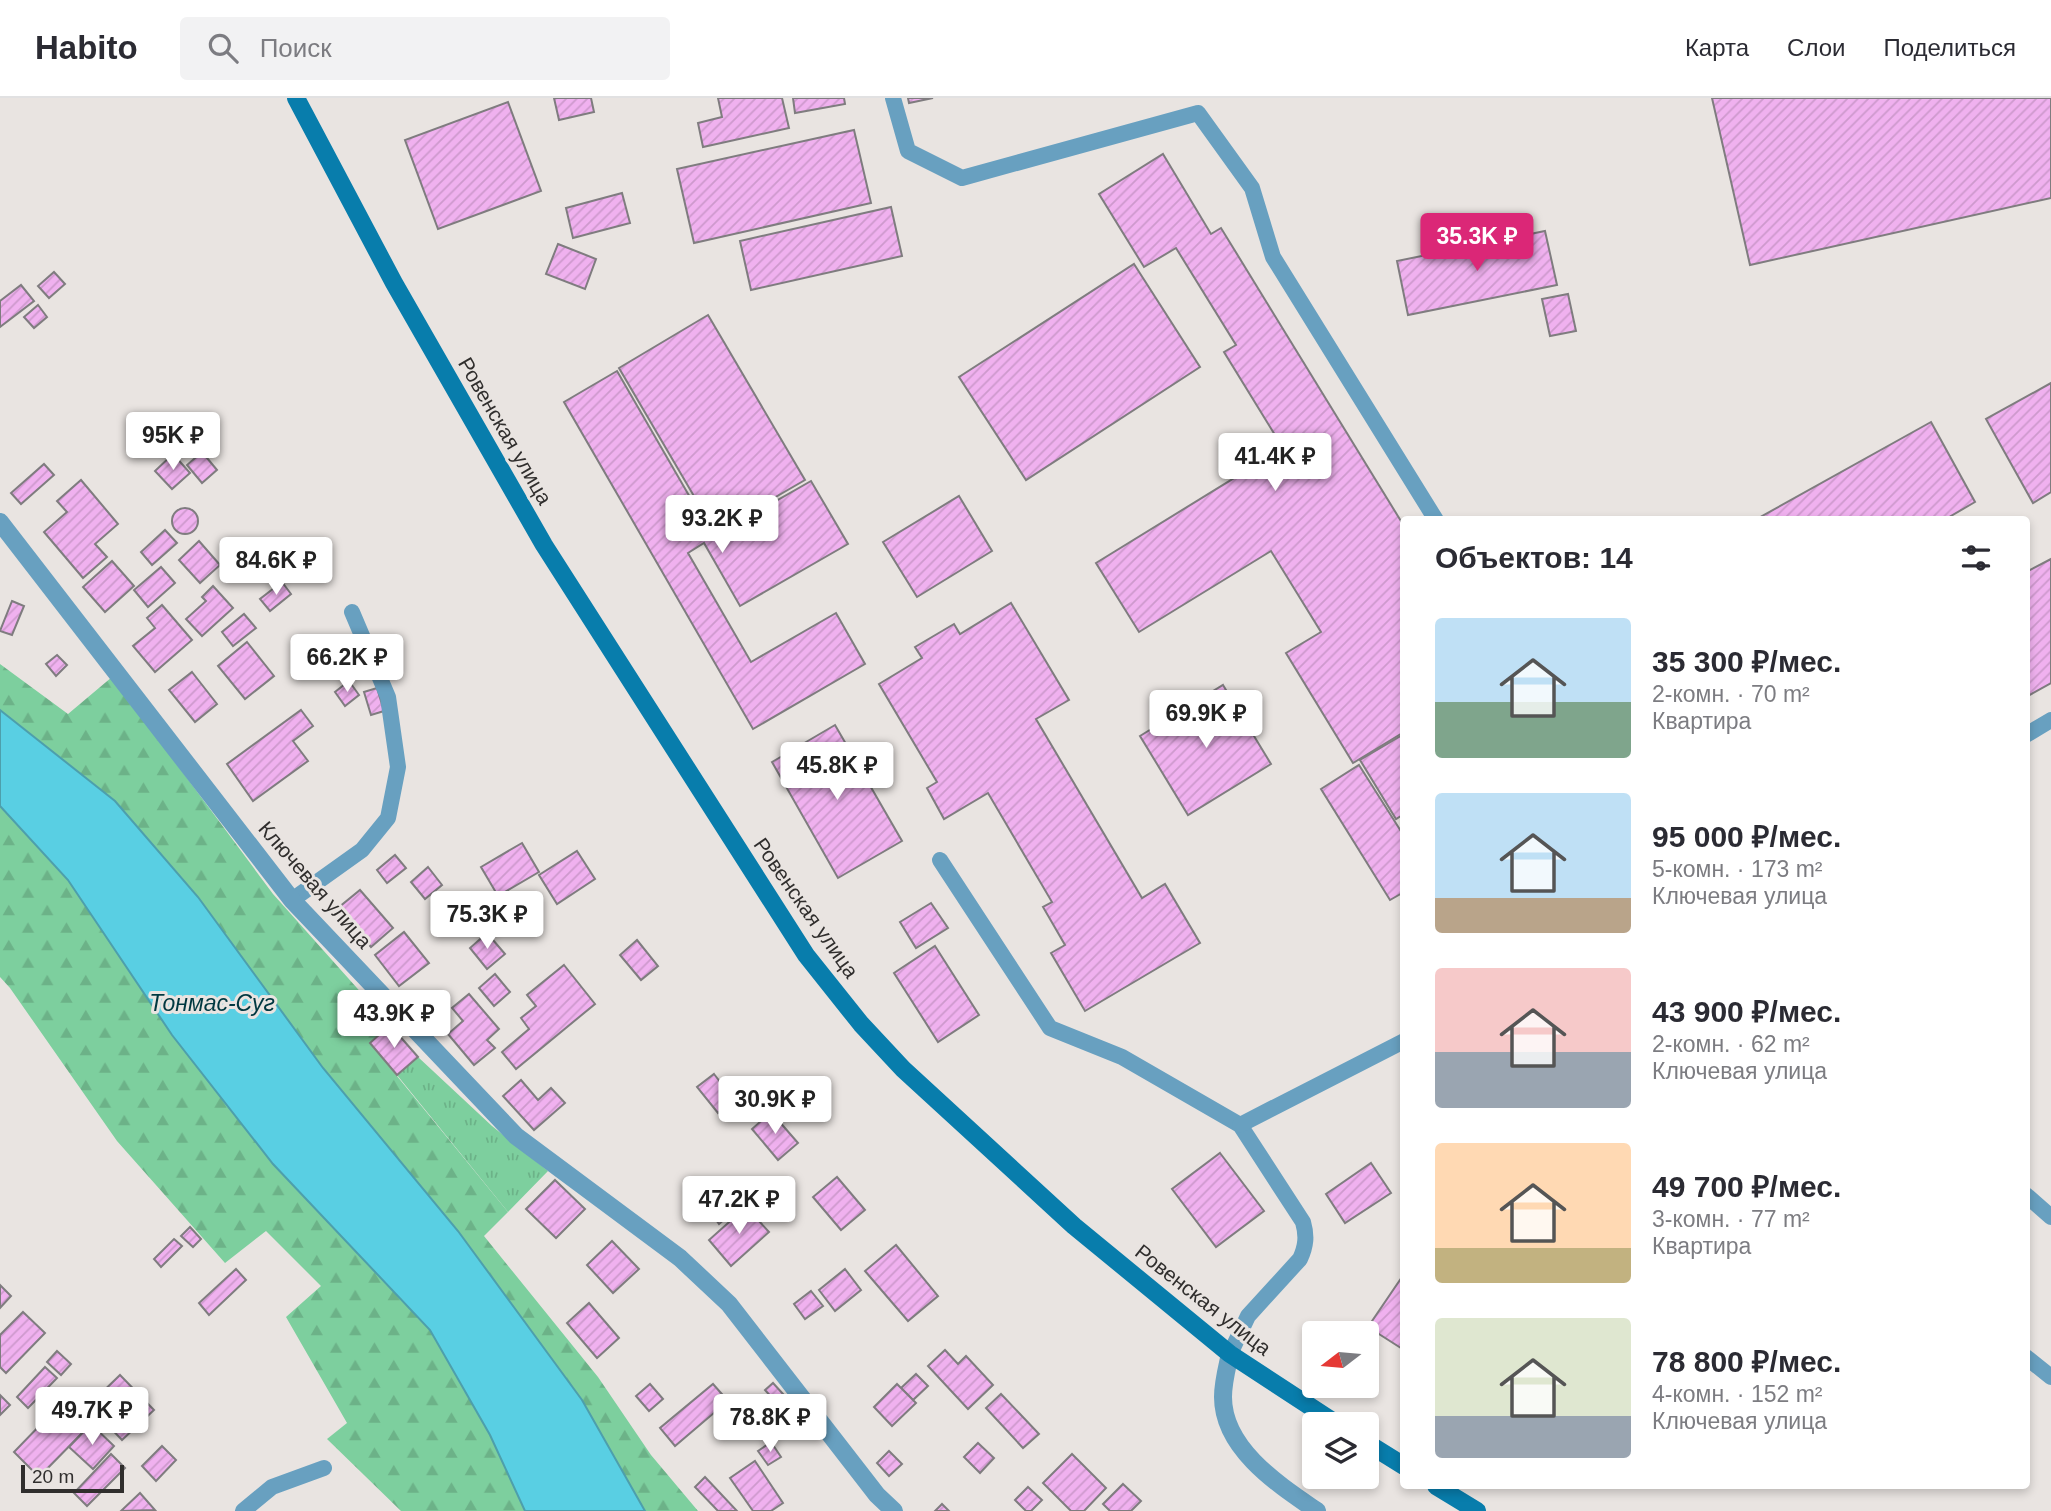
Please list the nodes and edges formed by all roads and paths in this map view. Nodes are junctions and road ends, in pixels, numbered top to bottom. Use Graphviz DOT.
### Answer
graph roads {
  1 [pos="296,98"];
  2 [pos="893,98"];
  3 [pos="1434,516"];
  4 [pos="0,522"];
  5 [pos="352,612"];
  6 [pos="2051,720"];
  7 [pos="2030,733"];
  8 [pos="940,860"];
  9 [pos="292,900"];
  10 [pos="1400,1043"];
  11 [pos="1240,1125"];
  12 [pos="2030,1199"];
  13 [pos="2051,1217"];
  14 [pos="1230,1354"];
  15 [pos="2030,1360"];
  16 [pos="2051,1377"];
  17 [pos="1318,1412"];
  18 [pos="1379,1450"];
  19 [pos="1400,1464"];
  20 [pos="324,1468"];
  21 [pos="1441,1489"];
  22 [pos="243,1511"];
  23 [pos="894,1511"];
  24 [pos="1317,1511"];
  25 [pos="1477,1511"];
  1 -- 14 [label="main road, Ровенская улица"];
  2 -- 3 [label="lane"];
  4 -- 9 [label="street, Ключевая улица"];
  5 -- 9 [label="lane"];
  6 -- 7 [label="lane"];
  8 -- 11 [label="lane"];
  9 -- 23 [label="street, Ключевая улица"];
  10 -- 11 [label="lane"];
  11 -- 14 [label="lane"];
  12 -- 13 [label="lane"];
  14 -- 17 [label="main road, Ровенская улица"];
  14 -- 24 [label="street"];
  15 -- 16 [label="lane"];
  18 -- 19 [label="main road"];
  20 -- 22 [label="lane"];
  21 -- 25 [label="main road"];
}
